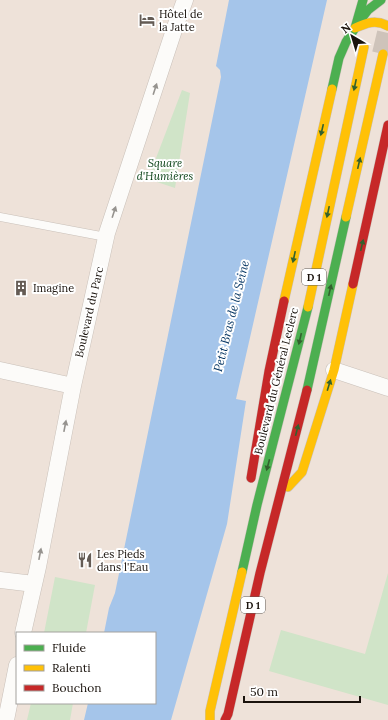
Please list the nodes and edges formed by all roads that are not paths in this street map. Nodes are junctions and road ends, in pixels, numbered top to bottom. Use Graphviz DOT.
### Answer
graph roads {
  1 [pos="186,0"];
  2 [pos="363,0"];
  3 [pos="382,0"];
  4 [pos="388,26"];
  5 [pos="355,28"];
  6 [pos="364,47"];
  7 [pos="383,54"];
  8 [pos="388,125"];
  9 [pos="0,217"];
  10 [pos="106,237"];
  11 [pos="0,370"];
  12 [pos="334,370"];
  13 [pos="73,386"];
  14 [pos="388,388"];
  15 [pos="281,495"];
  16 [pos="257,505"];
  17 [pos="0,580"];
  18 [pos="34,584"];
  19 [pos="23,632"];
  20 [pos="16,670"];
  21 [pos="228,718"];
  22 [pos="6,720"];
  23 [pos="210,720"];
  10 -- 1 [label="street, Boulevard du Parc, one-way"];
  2 -- 5 [label="main road"];
  3 -- 5 [label="main road"];
  4 -- 5 [label="main road"];
  5 -- 16 [label="main road, one-way"];
  6 -- 16 [label="main road, Boulevard du Général Leclerc / D 1, one-way"];
  15 -- 7 [label="main road, D 1, one-way"];
  12 -- 8 [label="main road, one-way"];
  9 -- 10 [label="lane"];
  10 -- 13 [label="street, Boulevard du Parc"];
  11 -- 13 [label="street"];
  12 -- 14 [label="street"];
  15 -- 12 [label="main road, one-way"];
  18 -- 13 [label="street, Boulevard du Parc, one-way"];
  15 -- 21 [label="main road, D 1"];
  16 -- 23 [label="main road, Boulevard du Général Leclerc / D 1"];
  17 -- 18 [label="street"];
  18 -- 19 [label="street, Boulevard du Parc"];
  20 -- 22 [label="street"];
}
